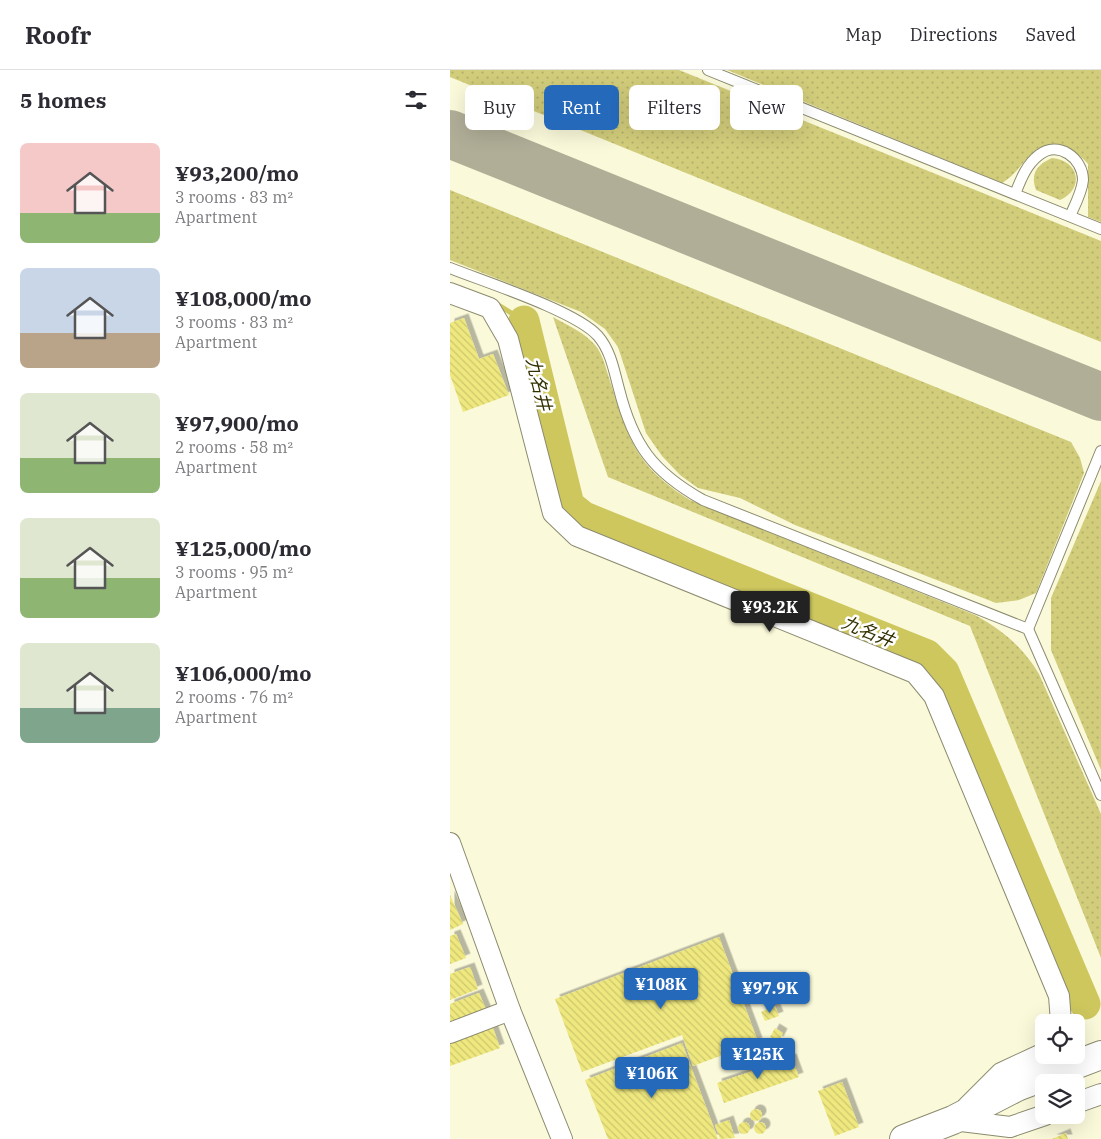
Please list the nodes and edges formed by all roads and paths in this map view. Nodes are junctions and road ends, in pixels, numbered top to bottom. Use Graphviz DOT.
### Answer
graph roads {
  1 [pos="708,70"];
  2 [pos="1015,194"];
  3 [pos="1070,216"];
  4 [pos="1101,229"];
  5 [pos="450,268"];
  6 [pos="450,293"];
  7 [pos="1101,451"];
  8 [pos="1028,629"];
  9 [pos="1101,796"];
  10 [pos="450,843"];
  11 [pos="510,1010"];
  12 [pos="1060,1014"];
  13 [pos="450,1033"];
  14 [pos="1101,1055"];
  15 [pos="1035,1057"];
  16 [pos="1101,1073"];
  17 [pos="1085,1079"];
  18 [pos="1101,1094"];
  19 [pos="1035,1098"];
  20 [pos="1085,1100"];
  21 [pos="1035,1118"];
  22 [pos="953,1120"];
  23 [pos="562,1139"];
  24 [pos="904,1139"];
  1 -- 2 [label="lane"];
  2 -- 3 [label="lane"];
  2 -- 3 [label="lane"];
  3 -- 4 [label="lane"];
  5 -- 8 [label="lane"];
  6 -- 12 [label="street"];
  7 -- 8 [label="lane"];
  8 -- 9 [label="lane"];
  10 -- 11 [label="street"];
  11 -- 13 [label="street"];
  11 -- 23 [label="street"];
  14 -- 22 [label="main road"];
  15 -- 22 [label="street"];
  16 -- 17 [label="main road"];
  18 -- 20 [label="street"];
  19 -- 22 [label="main road"];
  21 -- 22 [label="street"];
  22 -- 24 [label="main road"];
}
